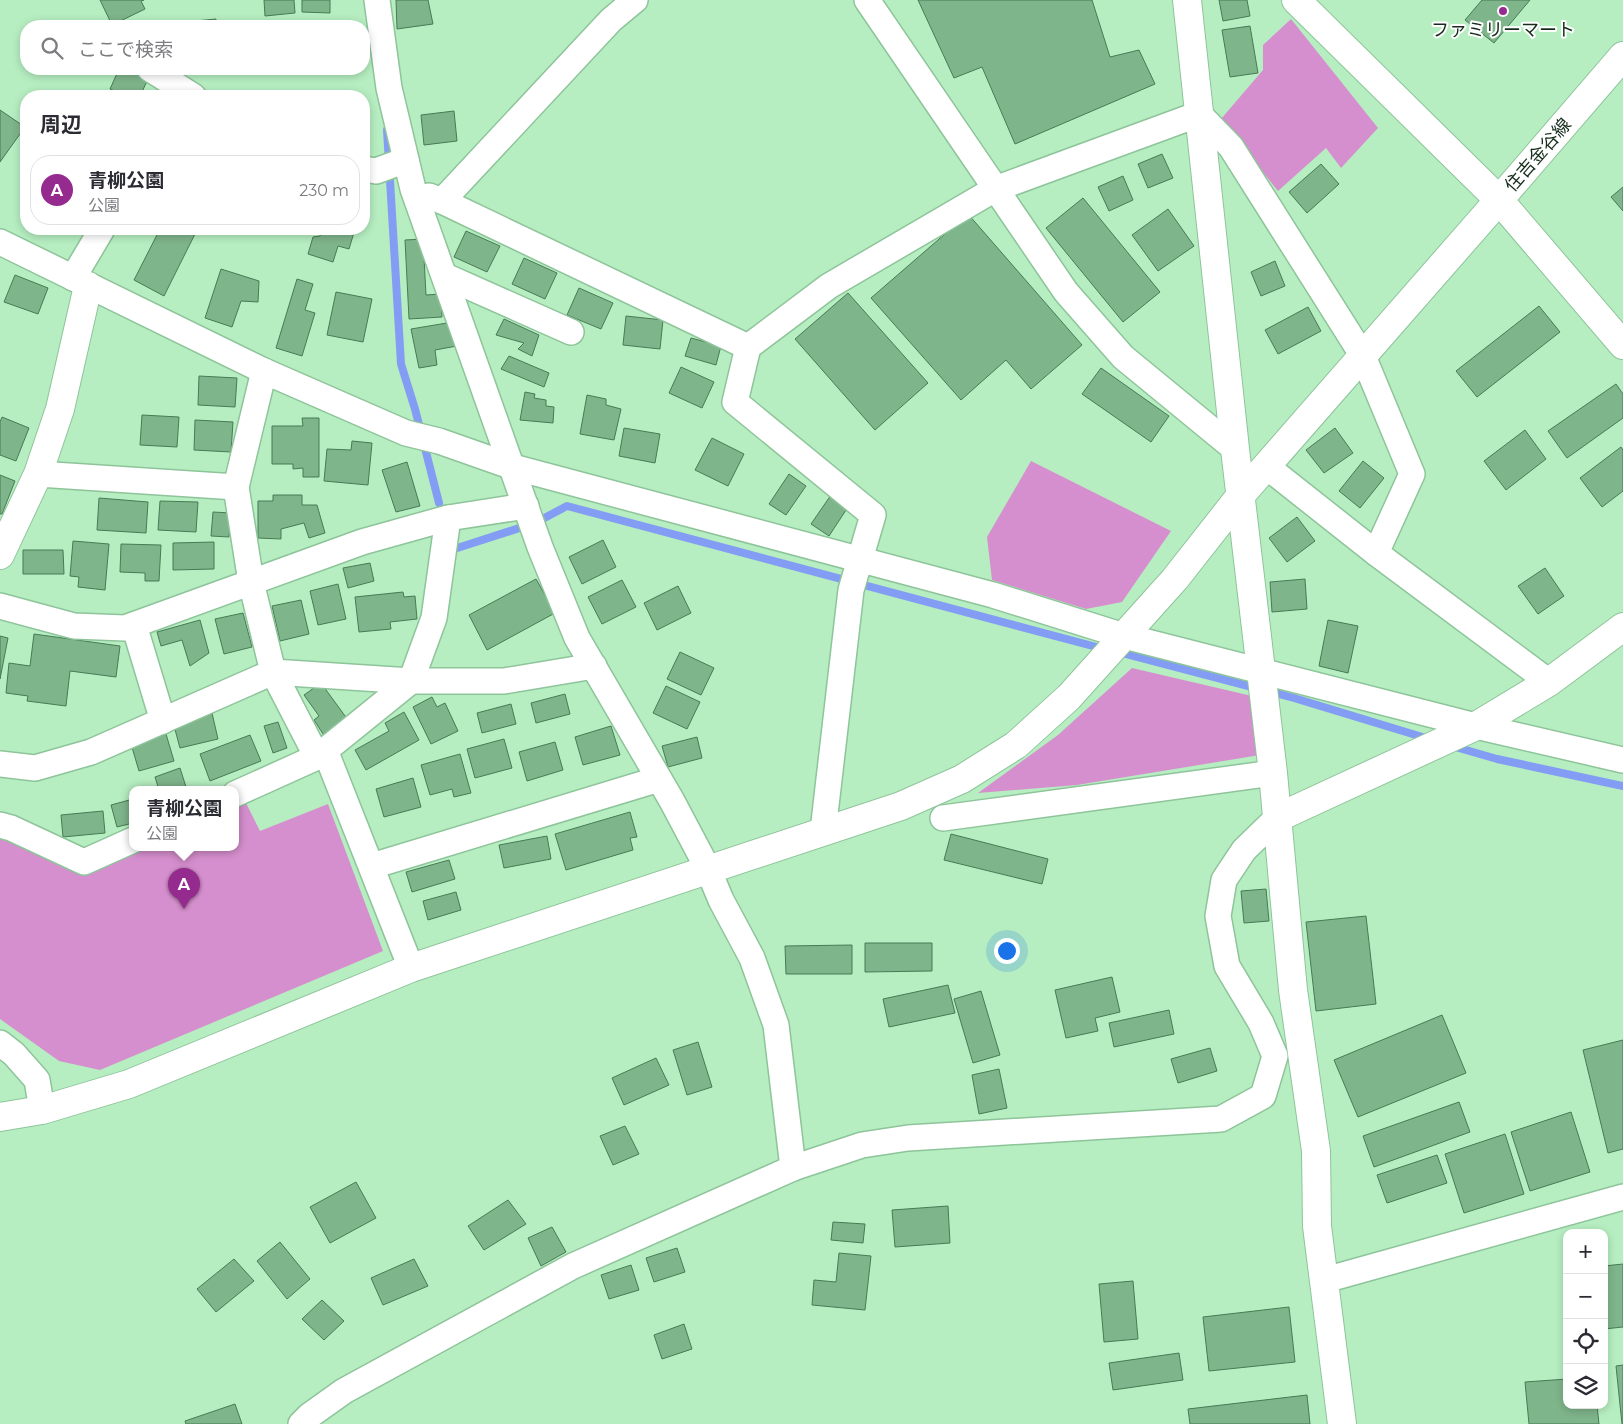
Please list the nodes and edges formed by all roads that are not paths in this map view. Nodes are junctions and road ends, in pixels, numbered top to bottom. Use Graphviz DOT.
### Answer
graph roads {
  1 [pos="377,0"];
  2 [pos="635,0"];
  3 [pos="867,0"];
  4 [pos="1188,0"];
  5 [pos="1296,0"];
  6 [pos="1623,56"];
  7 [pos="158,75"];
  8 [pos="179,90"];
  9 [pos="1199,114"];
  10 [pos="405,161"];
  11 [pos="370,170"];
  12 [pos="413,188"];
  13 [pos="995,189"];
  14 [pos="1499,200"];
  15 [pos="442,201"];
  16 [pos="100,235"];
  17 [pos="2,248"];
  18 [pos="445,276"];
  19 [pos="81,282"];
  20 [pos="571,332"];
  21 [pos="1623,345"];
  22 [pos="748,347"];
  23 [pos="1363,356"];
  24 [pos="264,372"];
  25 [pos="1235,449"];
  26 [pos="1266,466"];
  27 [pos="513,467"];
  28 [pos="38,474"];
  29 [pos="236,487"];
  30 [pos="1241,495"];
  31 [pos="530,517"];
  32 [pos="447,529"];
  33 [pos="1376,553"];
  34 [pos="0,555"];
  35 [pos="860,561"];
  36 [pos="251,582"];
  37 [pos="0,606"];
  38 [pos="134,625"];
  39 [pos="1623,627"];
  40 [pos="1124,636"];
  41 [pos="594,666"];
  42 [pos="273,672"];
  43 [pos="411,681"];
  44 [pos="1549,682"];
  45 [pos="1261,684"];
  46 [pos="163,720"];
  47 [pos="1469,729"];
  48 [pos="321,753"];
  49 [pos="1623,760"];
  50 [pos="0,764"];
  51 [pos="1272,773"];
  52 [pos="659,779"];
  53 [pos="239,792"];
  54 [pos="943,818"];
  55 [pos="1277,818"];
  56 [pos="0,825"];
  57 [pos="823,831"];
  58 [pos="129,842"];
  59 [pos="372,866"];
  60 [pos="708,869"];
  61 [pos="411,968"];
  62 [pos="0,1043"];
  63 [pos="42,1110"];
  64 [pos="0,1117"];
  65 [pos="793,1168"];
  66 [pos="1623,1197"];
  67 [pos="1325,1280"];
  68 [pos="301,1424"];
  69 [pos="1342,1424"];
  1 -- 10 [label="street"];
  2 -- 15 [label="street"];
  3 -- 13 [label="street"];
  4 -- 9 [label="street"];
  5 -- 14 [label="street"];
  6 -- 14 [label="street, 住吉金谷線"];
  7 -- 8 [label="street"];
  9 -- 13 [label="street"];
  9 -- 23 [label="street"];
  9 -- 25 [label="street"];
  10 -- 11 [label="street"];
  10 -- 12 [label="street"];
  12 -- 15 [label="street"];
  12 -- 18 [label="street"];
  13 -- 22 [label="street"];
  13 -- 25 [label="street"];
  14 -- 21 [label="street, 住吉金谷線"];
  14 -- 23 [label="street"];
  15 -- 22 [label="street"];
  16 -- 19 [label="street"];
  17 -- 19 [label="street"];
  18 -- 20 [label="street"];
  18 -- 27 [label="street"];
  19 -- 24 [label="street"];
  19 -- 28 [label="street"];
  22 -- 35 [label="street"];
  23 -- 26 [label="street"];
  23 -- 33 [label="street"];
  24 -- 27 [label="street"];
  24 -- 29 [label="street"];
  25 -- 30 [label="street"];
  26 -- 30 [label="street"];
  26 -- 33 [label="street"];
  27 -- 31 [label="street"];
  27 -- 35 [label="street"];
  28 -- 29 [label="street"];
  28 -- 34 [label="street"];
  29 -- 36 [label="street"];
  30 -- 40 [label="street"];
  30 -- 45 [label="street"];
  31 -- 32 [label="street"];
  31 -- 41 [label="street"];
  32 -- 36 [label="street"];
  32 -- 43 [label="street"];
  33 -- 44 [label="street"];
  35 -- 40 [label="street"];
  35 -- 57 [label="street"];
  36 -- 38 [label="street"];
  36 -- 42 [label="street"];
  37 -- 38 [label="street"];
  38 -- 46 [label="street"];
  39 -- 44 [label="street"];
  40 -- 45 [label="street"];
  40 -- 57 [label="street"];
  41 -- 43 [label="street"];
  41 -- 52 [label="street"];
  42 -- 43 [label="street"];
  42 -- 46 [label="street"];
  42 -- 48 [label="street"];
  43 -- 48 [label="street"];
  44 -- 47 [label="street"];
  45 -- 47 [label="street"];
  45 -- 51 [label="street"];
  46 -- 50 [label="street"];
  47 -- 49 [label="street"];
  47 -- 55 [label="street"];
  48 -- 53 [label="street"];
  48 -- 59 [label="street"];
  51 -- 54 [label="street"];
  51 -- 55 [label="street"];
  52 -- 59 [label="street"];
  52 -- 60 [label="street"];
  55 -- 65 [label="street"];
  55 -- 67 [label="street"];
  56 -- 58 [label="street"];
  57 -- 60 [label="street"];
  59 -- 61 [label="street"];
  60 -- 61 [label="street"];
  60 -- 65 [label="street"];
  61 -- 63 [label="street"];
  62 -- 63 [label="street"];
  63 -- 64 [label="street"];
  65 -- 68 [label="street"];
  66 -- 67 [label="street"];
  67 -- 69 [label="street"];
}
